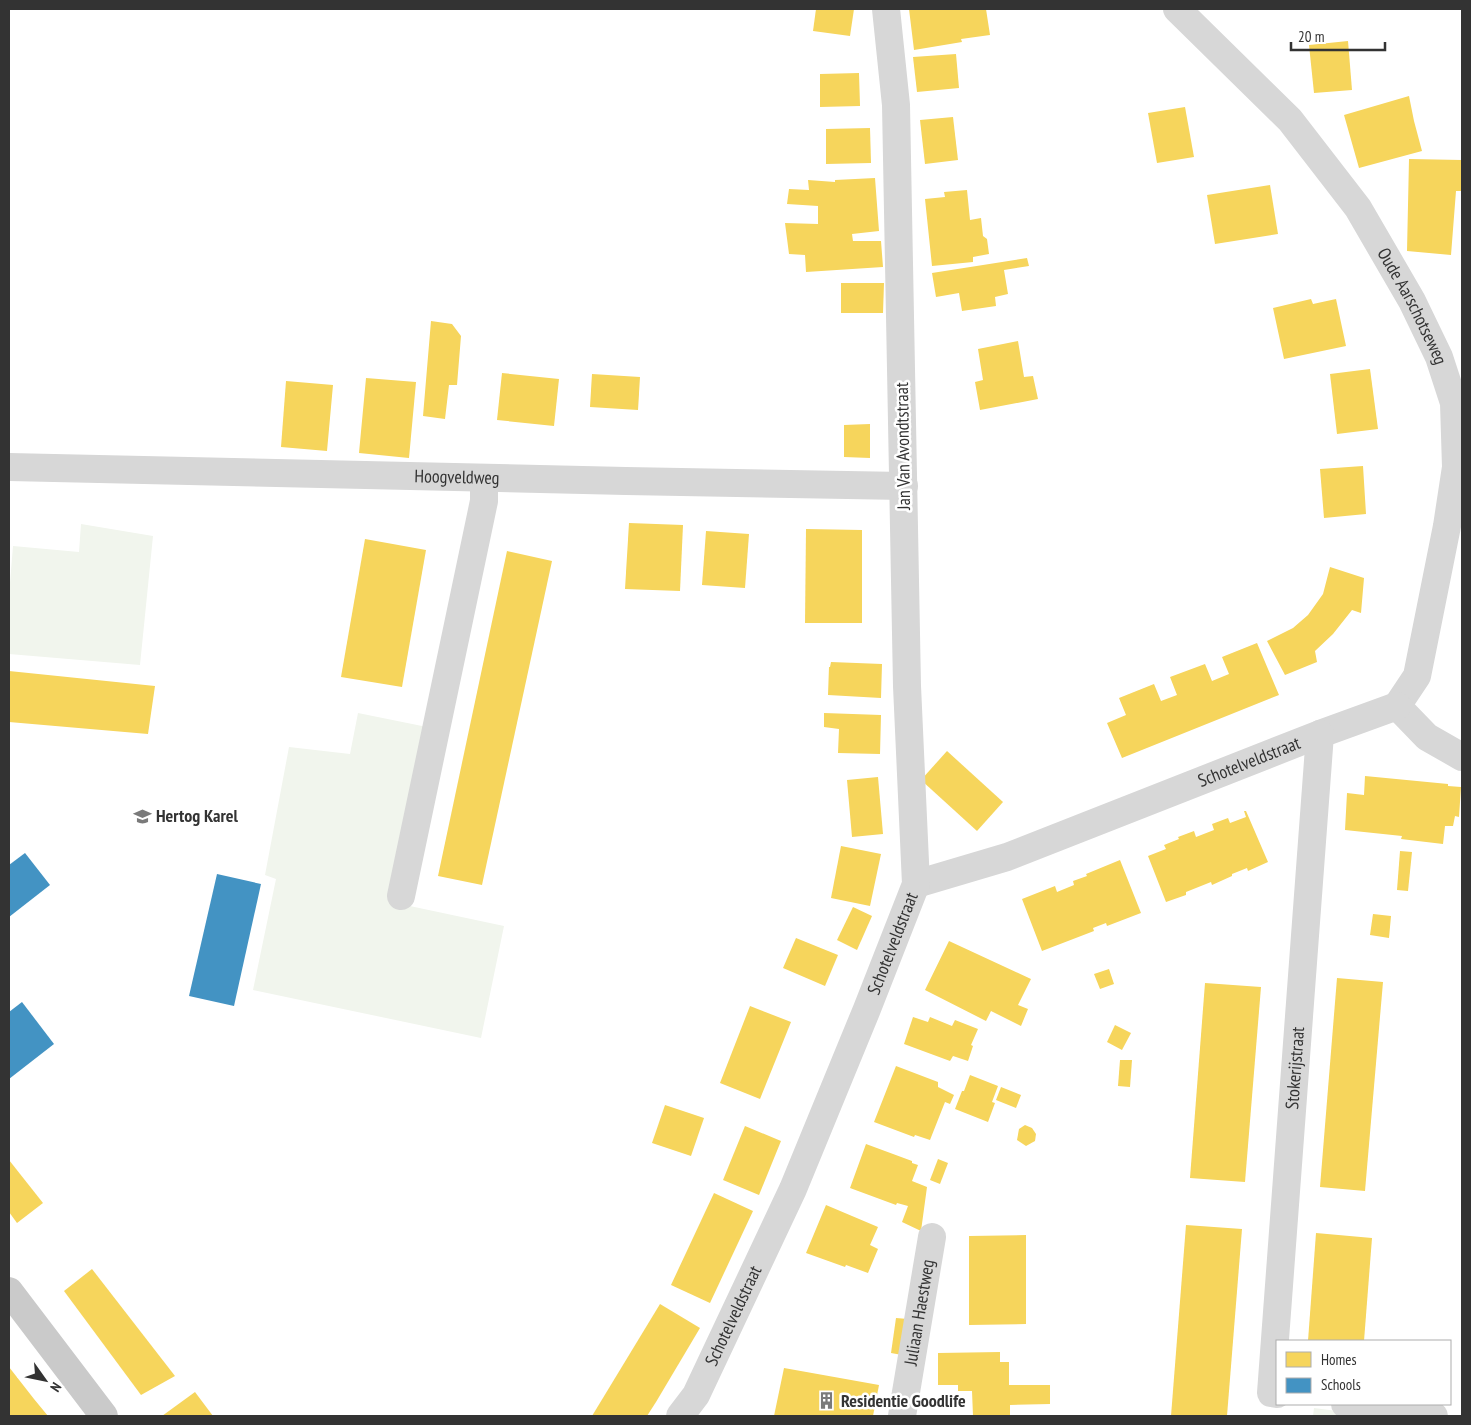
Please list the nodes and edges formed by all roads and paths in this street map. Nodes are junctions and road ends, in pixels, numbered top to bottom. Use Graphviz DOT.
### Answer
graph roads {
  1 [pos="886,9"];
  2 [pos="1177,9"];
  3 [pos="1458,402"];
  4 [pos="9,468"];
  5 [pos="484,478"];
  6 [pos="904,486"];
  7 [pos="1397,706"];
  8 [pos="1320,734"];
  9 [pos="1462,757"];
  10 [pos="916,884"];
  11 [pos="401,896"];
  12 [pos="932,1237"];
  13 [pos="9,1291"];
  14 [pos="1276,1394"];
  15 [pos="1352,1405"];
  16 [pos="104,1416"];
  17 [pos="680,1416"];
  18 [pos="902,1416"];
  19 [pos="1434,1416"];
  1 -- 6 [label="street, Jan Van Avondtstraat"];
  2 -- 3 [label="street, Oude Aarschotseweg"];
  3 -- 7 [label="street, Oude Aarschotseweg"];
  4 -- 5 [label="street, Hoogveldweg"];
  5 -- 6 [label="street, Hoogveldweg"];
  5 -- 11 [label="street"];
  6 -- 10 [label="street, Jan Van Avondtstraat"];
  7 -- 8 [label="street, Schotelveldstraat"];
  7 -- 9 [label="street"];
  8 -- 10 [label="street, Schotelveldstraat"];
  8 -- 14 [label="street, Stokerijstraat"];
  10 -- 17 [label="street, Schotelveldstraat"];
  12 -- 18 [label="street, Juliaan Haestweg"];
  13 -- 16 [label="main road"];
  15 -- 19 [label="street"];
}
